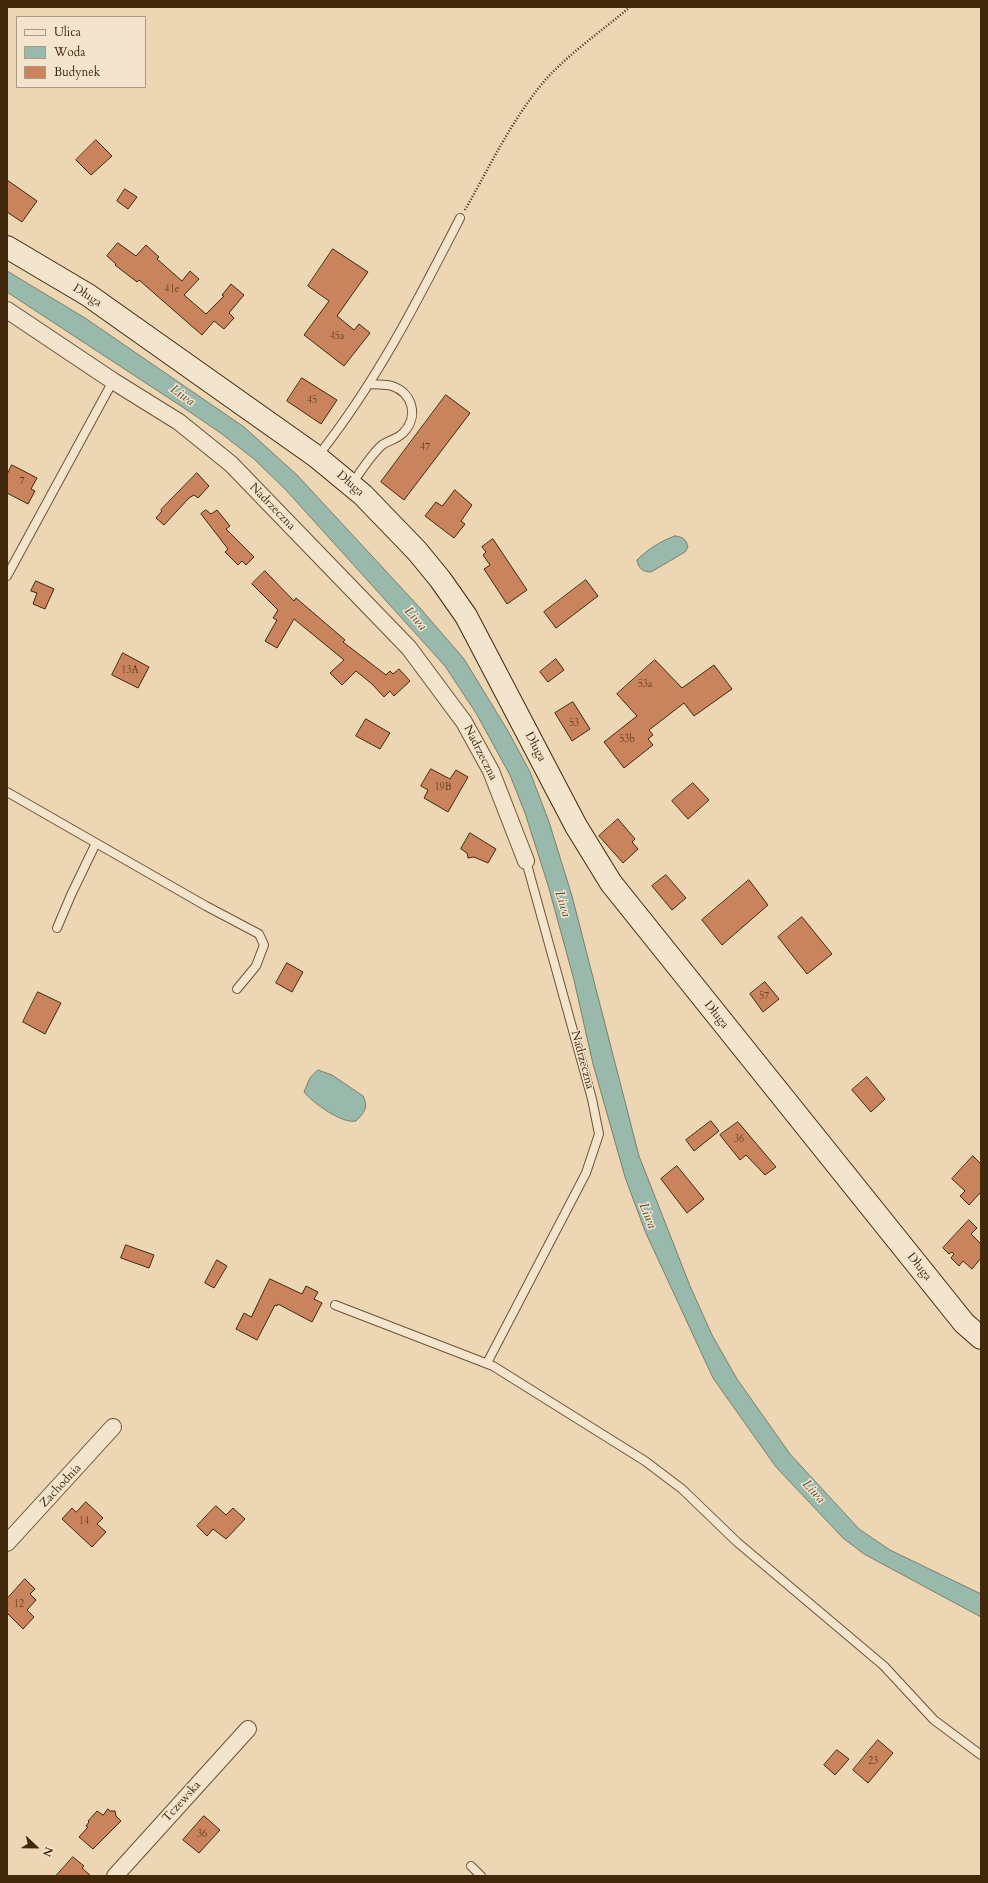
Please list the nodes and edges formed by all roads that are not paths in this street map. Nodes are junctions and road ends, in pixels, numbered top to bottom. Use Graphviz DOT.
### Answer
graph roads {
  1 [pos="460,218"];
  2 [pos="7,247"];
  3 [pos="7,310"];
  4 [pos="113,381"];
  5 [pos="370,384"];
  6 [pos="317,457"];
  7 [pos="351,485"];
  8 [pos="7,576"];
  9 [pos="7,792"];
  10 [pos="96,843"];
  11 [pos="526,861"];
  12 [pos="57,928"];
  13 [pos="237,989"];
  14 [pos="335,1305"];
  15 [pos="981,1338"];
  16 [pos="487,1363"];
  17 [pos="113,1427"];
  18 [pos="7,1543"];
  19 [pos="248,1729"];
  20 [pos="981,1755"];
  21 [pos="471,1866"];
  22 [pos="115,1876"];
  23 [pos="481,1876"];
  1 -- 5 [label="lane"];
  2 -- 6 [label="street, Długa"];
  3 -- 4 [label="street, Nadrzeczna"];
  4 -- 8 [label="lane"];
  4 -- 11 [label="street, Nadrzeczna"];
  5 -- 6 [label="lane"];
  5 -- 7 [label="lane"];
  6 -- 7 [label="street, Długa"];
  7 -- 15 [label="street, Długa"];
  9 -- 10 [label="lane"];
  10 -- 12 [label="lane"];
  10 -- 13 [label="lane"];
  11 -- 16 [label="lane, Nadrzeczna"];
  14 -- 16 [label="lane"];
  16 -- 20 [label="lane"];
  17 -- 18 [label="street, Zachodnia"];
  19 -- 22 [label="street, Tczewska"];
  21 -- 23 [label="lane"];
}
